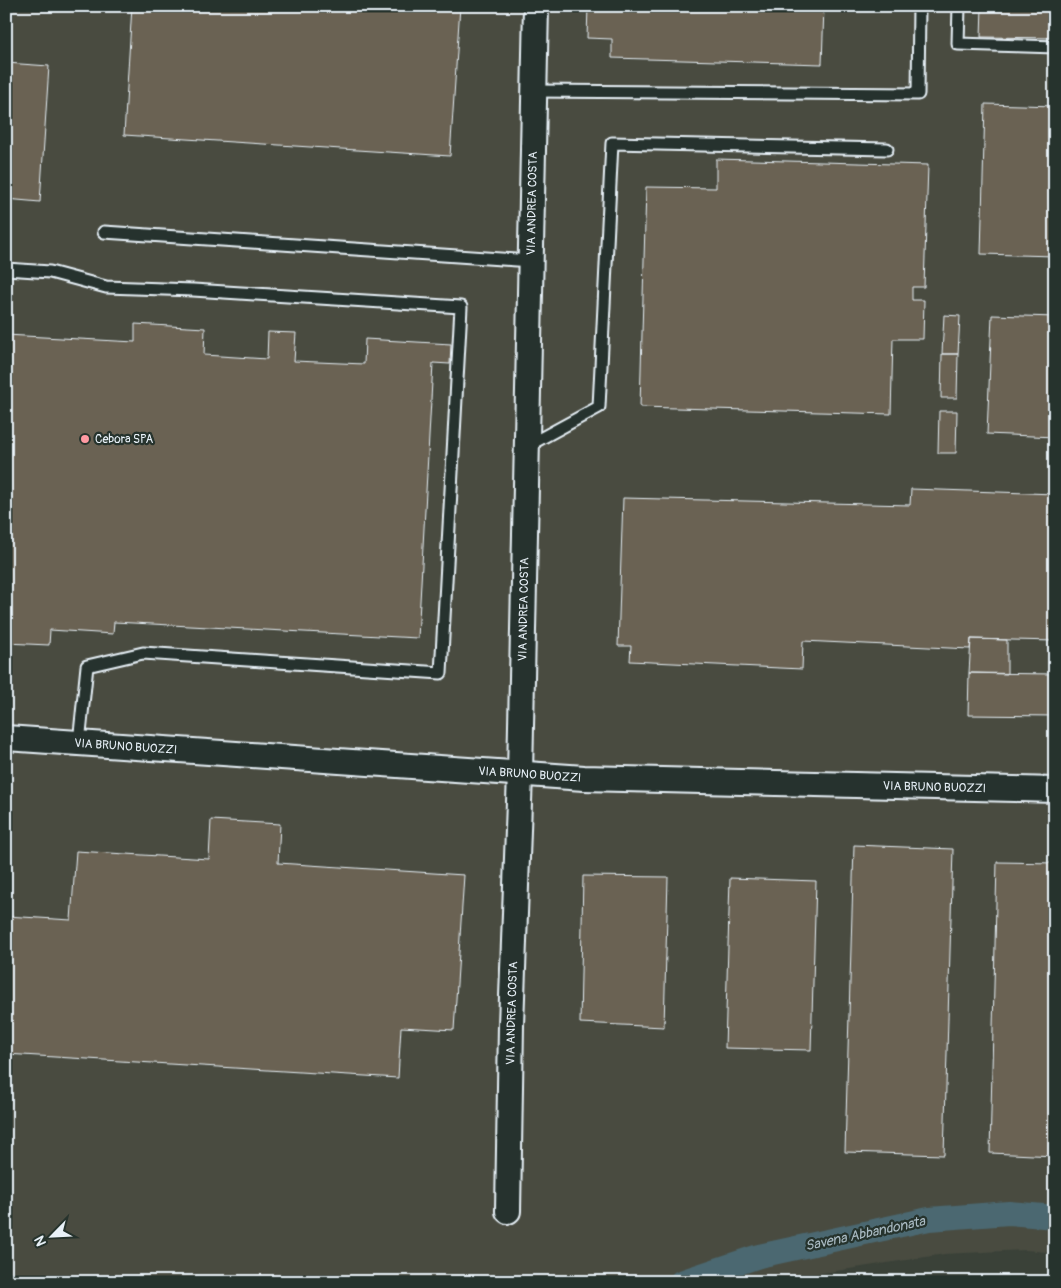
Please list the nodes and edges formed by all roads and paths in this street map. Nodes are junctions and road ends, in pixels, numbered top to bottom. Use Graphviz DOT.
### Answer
graph roads {
  1 [pos="536,6"];
  2 [pos="919,6"];
  3 [pos="959,6"];
  4 [pos="1055,48"];
  5 [pos="534,91"];
  6 [pos="887,149"];
  7 [pos="104,232"];
  8 [pos="530,261"];
  9 [pos="6,269"];
  10 [pos="527,446"];
  11 [pos="6,738"];
  12 [pos="79,744"];
  13 [pos="520,774"];
  14 [pos="1055,790"];
  15 [pos="508,1212"];
  1 -- 5 [label="street, VIA ANDREA COSTA"];
  2 -- 5 [label="lane"];
  3 -- 4 [label="lane"];
  5 -- 8 [label="street, VIA ANDREA COSTA"];
  6 -- 10 [label="lane"];
  7 -- 8 [label="lane"];
  8 -- 10 [label="street, VIA ANDREA COSTA"];
  9 -- 12 [label="lane"];
  10 -- 13 [label="street, VIA ANDREA COSTA"];
  11 -- 12 [label="street, VIA BRUNO BUOZZI"];
  12 -- 13 [label="street, VIA BRUNO BUOZZI"];
  13 -- 14 [label="street, VIA BRUNO BUOZZI"];
  13 -- 15 [label="street, VIA ANDREA COSTA"];
}
